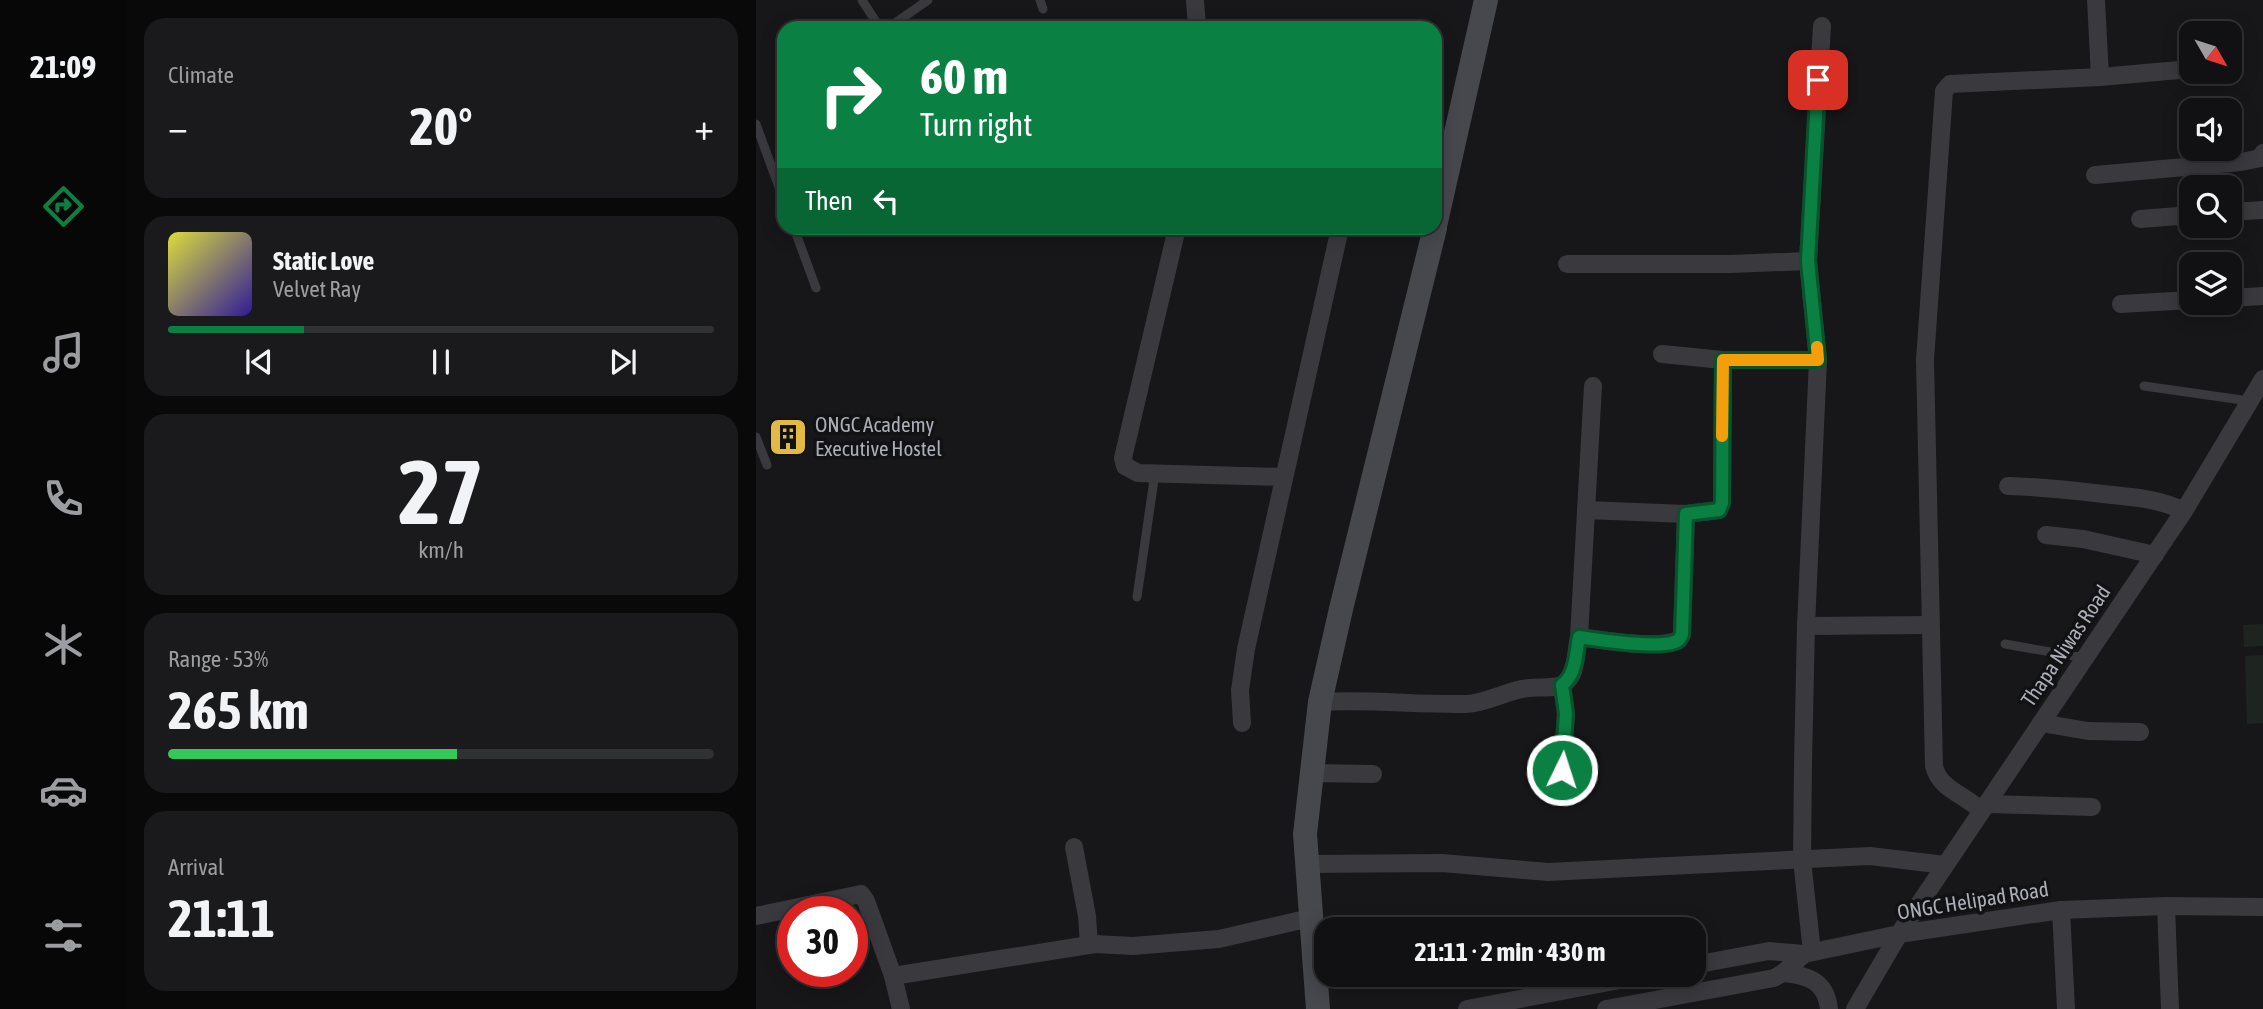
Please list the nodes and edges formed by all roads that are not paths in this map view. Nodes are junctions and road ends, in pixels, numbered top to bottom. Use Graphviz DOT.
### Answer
graph roads {
  1 [pos="862,0"];
  2 [pos="928,0"];
  3 [pos="1195,0"];
  4 [pos="1486,0"];
  5 [pos="2096,0"];
  6 [pos="876,21"];
  7 [pos="898,21"];
  8 [pos="1196,21"];
  9 [pos="1822,26"];
  10 [pos="2179,70"];
  11 [pos="2100,77"];
  12 [pos="756,124"];
  13 [pos="758,138"];
  14 [pos="2263,153"];
  15 [pos="2095,175"];
  16 [pos="777,184"];
  17 [pos="1442,196"];
  18 [pos="2263,210"];
  19 [pos="2242,211"];
  20 [pos="2179,216"];
  21 [pos="2140,219"];
  22 [pos="797,235"];
  23 [pos="1175,235"];
  24 [pos="1338,235"];
  25 [pos="1433,235"];
  26 [pos="1808,261"];
  27 [pos="1567,264"];
  28 [pos="816,288"];
  29 [pos="2263,296"];
  30 [pos="2242,297"];
  31 [pos="2179,301"];
  32 [pos="2121,304"];
  33 [pos="1662,354"];
  34 [pos="1723,360"];
  35 [pos="1818,360"];
  36 [pos="2262,382"];
  37 [pos="1593,386"];
  38 [pos="2144,386"];
  39 [pos="2249,401"];
  40 [pos="756,437"];
  41 [pos="767,465"];
  42 [pos="1155,473"];
  43 [pos="1284,477"];
  44 [pos="2008,486"];
  45 [pos="1586,510"];
  46 [pos="2184,510"];
  47 [pos="1686,514"];
  48 [pos="2046,535"];
  49 [pos="2155,555"];
  50 [pos="1137,597"];
  51 [pos="1929,625"];
  52 [pos="1806,626"];
  53 [pos="1579,637"];
  54 [pos="2005,644"];
  55 [pos="2085,659"];
  56 [pos="1562,685"];
  57 [pos="1320,702"];
  58 [pos="1242,723"];
  59 [pos="2041,723"];
  60 [pos="2140,732"];
  61 [pos="1562,770"];
  62 [pos="1311,773"];
  63 [pos="1373,774"];
  64 [pos="1984,807"];
  65 [pos="2092,807"];
  66 [pos="1074,847"];
  67 [pos="1802,860"];
  68 [pos="1306,864"];
  69 [pos="1945,864"];
  70 [pos="2166,906"];
  71 [pos="2263,907"];
  72 [pos="2061,910"];
  73 [pos="756,916"];
  74 [pos="1310,918"];
  75 [pos="1899,934"];
  76 [pos="1089,945"];
  77 [pos="1808,953"];
  78 [pos="1706,963"];
  79 [pos="1783,973"];
  80 [pos="893,976"];
  81 [pos="1583,987"];
  82 [pos="901,1009"];
  83 [pos="1318,1009"];
  84 [pos="1467,1009"];
  85 [pos="1606,1009"];
  86 [pos="1829,1009"];
  87 [pos="1855,1009"];
  88 [pos="2066,1009"];
  89 [pos="2170,1009"];
  1 -- 6 [label="lane"];
  2 -- 7 [label="lane"];
  3 -- 8 [label="street"];
  4 -- 17 [label="street"];
  5 -- 11 [label="street"];
  9 -- 26 [label="street"];
  10 -- 11 [label="street"];
  11 -- 51 [label="street"];
  12 -- 13 [label="lane"];
  13 -- 16 [label="lane"];
  14 -- 15 [label="street"];
  18 -- 19 [label="street"];
  20 -- 21 [label="street"];
  22 -- 28 [label="lane"];
  23 -- 42 [label="street"];
  24 -- 43 [label="street"];
  25 -- 57 [label="street"];
  26 -- 27 [label="street"];
  26 -- 35 [label="street"];
  29 -- 30 [label="street"];
  31 -- 32 [label="street"];
  33 -- 34 [label="street"];
  34 -- 35 [label="street"];
  34 -- 47 [label="street"];
  35 -- 52 [label="street"];
  36 -- 39 [label="street, Thapa Niwas Road"];
  37 -- 45 [label="street"];
  38 -- 39 [label="lane"];
  39 -- 46 [label="street, Thapa Niwas Road"];
  40 -- 41 [label="lane"];
  42 -- 43 [label="street"];
  42 -- 50 [label="lane"];
  43 -- 58 [label="street"];
  44 -- 46 [label="street"];
  45 -- 47 [label="street"];
  45 -- 53 [label="street"];
  46 -- 49 [label="street, Thapa Niwas Road"];
  47 -- 53 [label="street"];
  48 -- 49 [label="street"];
  49 -- 55 [label="street, Thapa Niwas Road"];
  51 -- 52 [label="street"];
  51 -- 64 [label="street"];
  52 -- 67 [label="street"];
  53 -- 56 [label="street"];
  54 -- 55 [label="lane"];
  55 -- 59 [label="street, Thapa Niwas Road"];
  56 -- 57 [label="street"];
  56 -- 61 [label="street"];
  57 -- 62 [label="street"];
  59 -- 60 [label="street"];
  59 -- 64 [label="street, Thapa Niwas Road"];
  62 -- 63 [label="street"];
  62 -- 68 [label="street"];
  64 -- 65 [label="street"];
  64 -- 69 [label="street, Thapa Niwas Road"];
  66 -- 76 [label="street"];
  67 -- 68 [label="street"];
  67 -- 69 [label="street"];
  67 -- 77 [label="street"];
  68 -- 74 [label="street"];
  69 -- 75 [label="street, Thapa Niwas Road"];
  70 -- 71 [label="street, ONGC Helipad Road"];
  70 -- 72 [label="street, ONGC Helipad Road"];
  70 -- 89 [label="street"];
  72 -- 75 [label="street, ONGC Helipad Road"];
  72 -- 88 [label="street"];
  73 -- 80 [label="street"];
  74 -- 76 [label="street"];
  74 -- 83 [label="street"];
  75 -- 77 [label="street, ONGC Helipad Road"];
  75 -- 87 [label="street, Thapa Niwas Road"];
  76 -- 80 [label="street"];
  77 -- 78 [label="street, ONGC Helipad Road"];
  77 -- 79 [label="street"];
  79 -- 85 [label="street"];
  79 -- 86 [label="street"];
  80 -- 82 [label="street"];
  81 -- 84 [label="street"];
}
